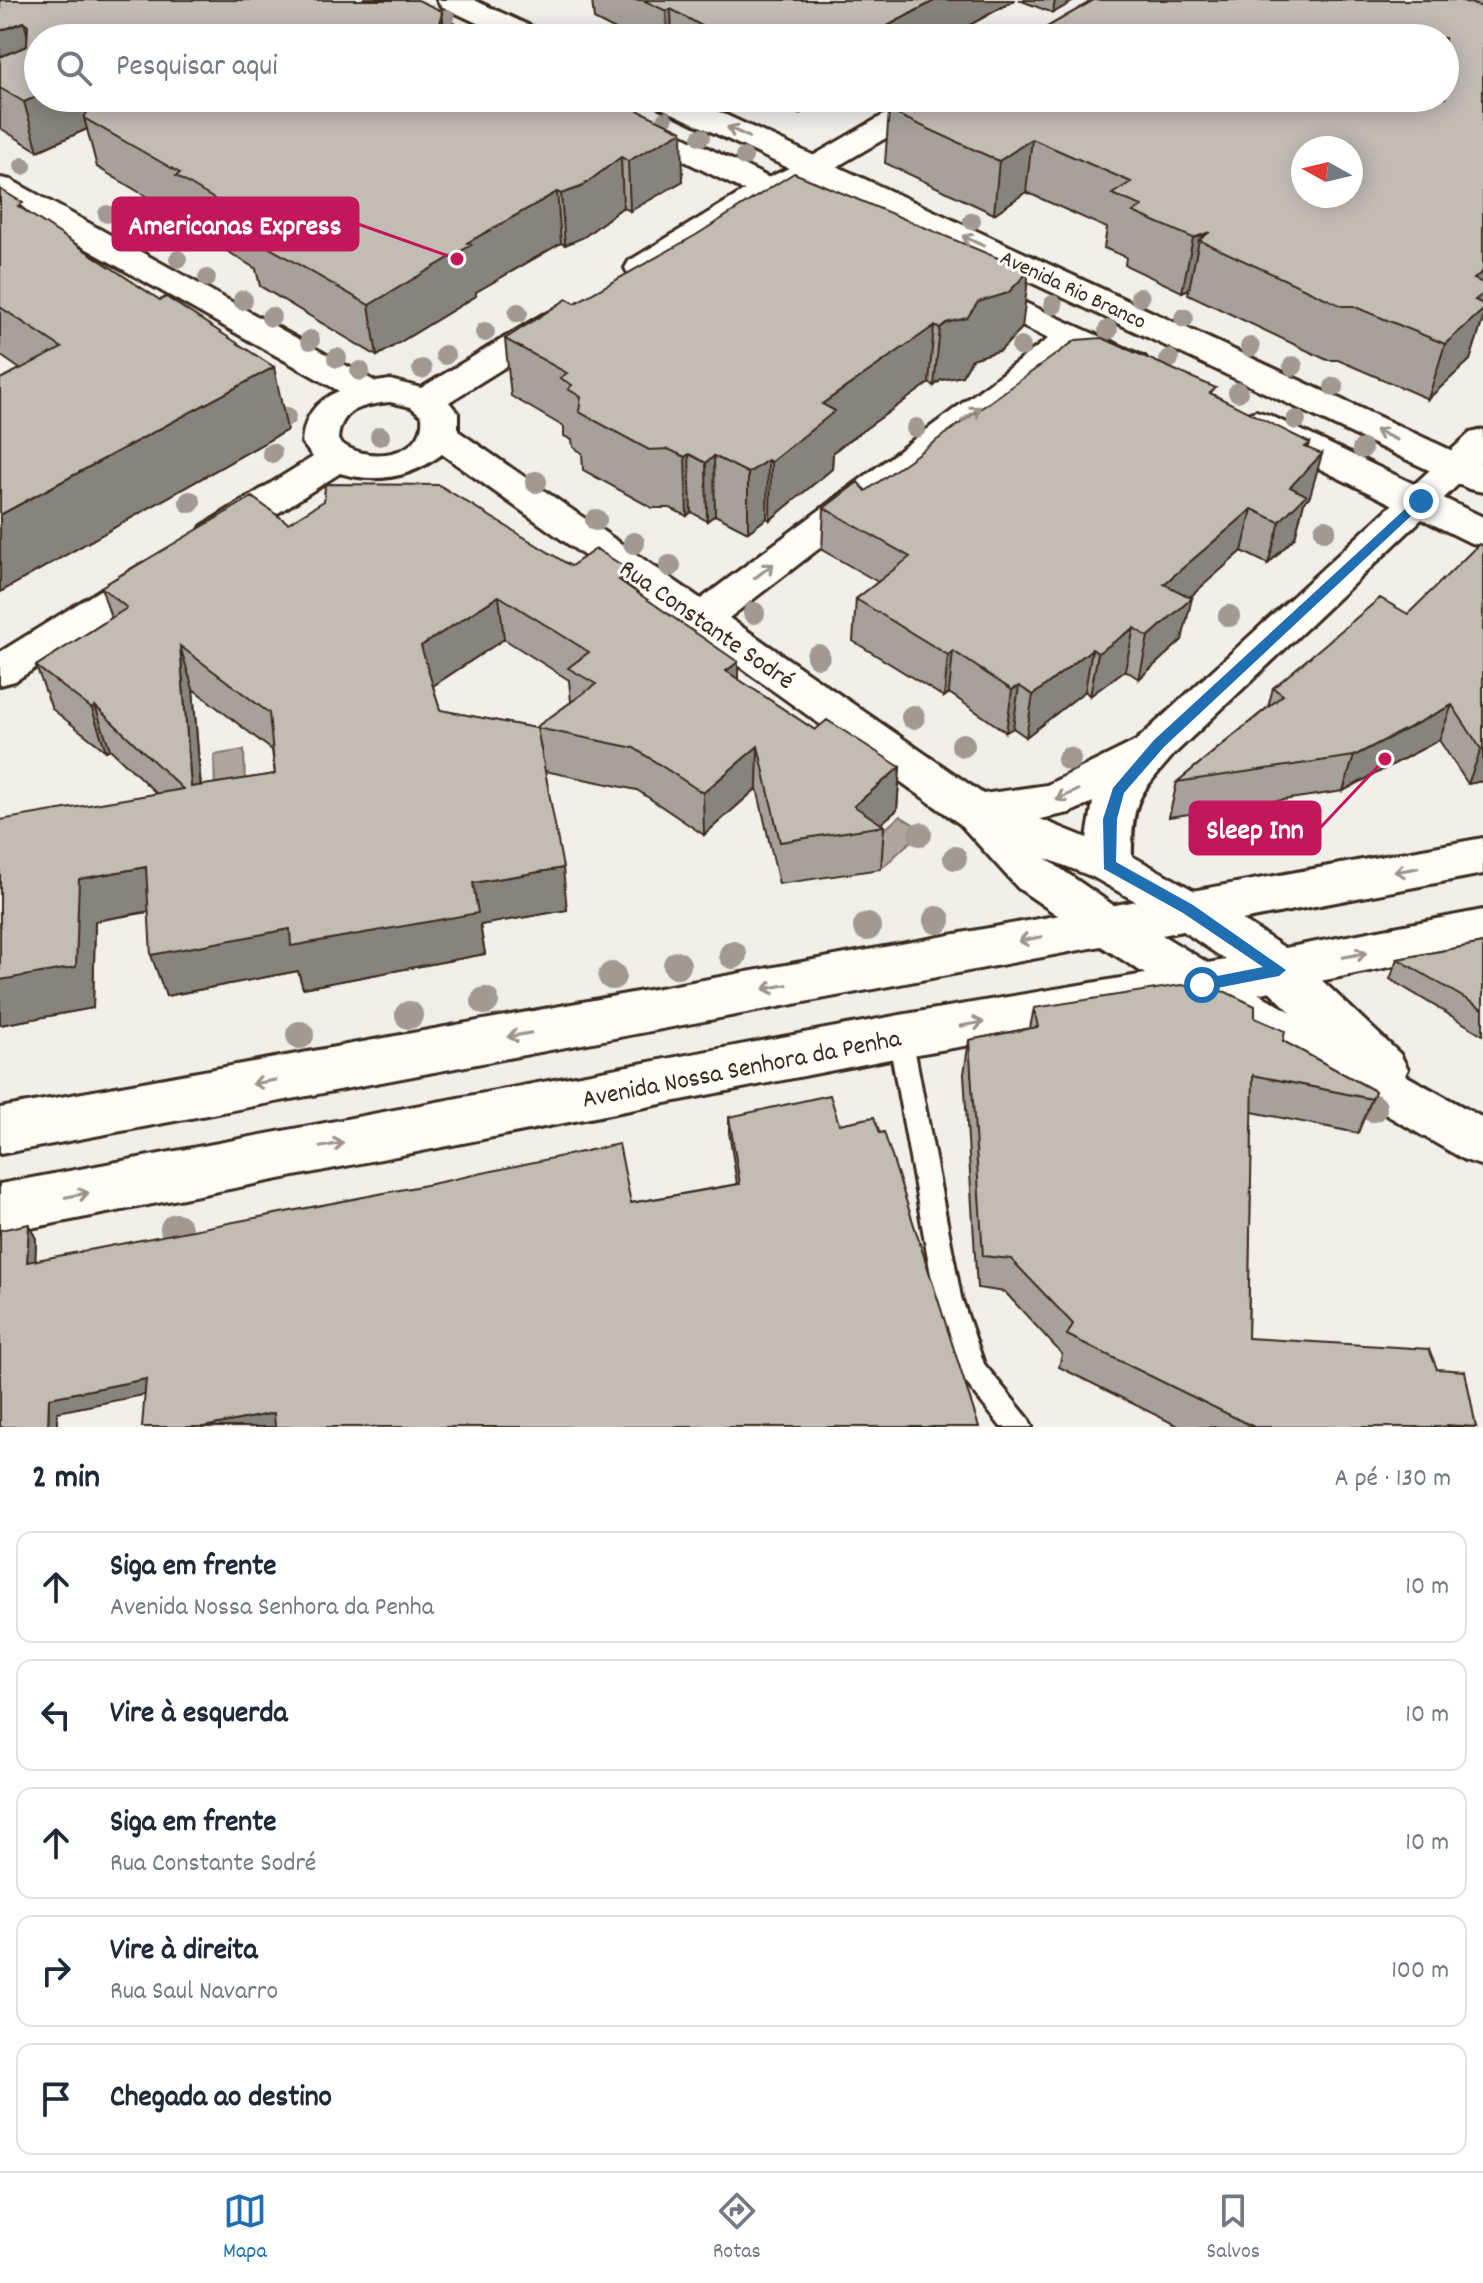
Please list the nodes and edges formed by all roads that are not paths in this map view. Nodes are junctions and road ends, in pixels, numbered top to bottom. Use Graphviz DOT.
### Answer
graph roads {
  1 [pos="379,0"];
  2 [pos="451,0"];
  3 [pos="428,24"];
  4 [pos="503,24"];
  5 [pos="609,112"];
  6 [pos="695,112"];
  7 [pos="910,112"];
  8 [pos="815,167"];
  9 [pos="0,187"];
  10 [pos="768,190"];
  11 [pos="851,230"];
  12 [pos="948,277"];
  13 [pos="1072,337"];
  14 [pos="1170,383"];
  15 [pos="369,393"];
  16 [pos="427,400"];
  17 [pos="1226,409"];
  18 [pos="441,436"];
  19 [pos="336,459"];
  20 [pos="1474,463"];
  21 [pos="1421,501"];
  22 [pos="1483,533"];
  23 [pos="702,618"];
  24 [pos="0,671"];
  25 [pos="1159,743"];
  26 [pos="976,812"];
  27 [pos="1483,856"];
  28 [pos="1109,865"];
  29 [pos="1188,909"];
  30 [pos="1107,925"];
  31 [pos="1483,929"];
  32 [pos="1279,970"];
  33 [pos="1202,985"];
  34 [pos="900,1036"];
  35 [pos="1427,1111"];
  36 [pos="0,1131"];
  37 [pos="1483,1144"];
  38 [pos="0,1209"];
  39 [pos="1018,1427"];
  1 -- 3 [label="main road"];
  2 -- 4 [label="main road"];
  5 -- 10 [label="main road"];
  8 -- 6 [label="main road, Avenida Rio Branco, one-way"];
  7 -- 8 [label="street"];
  8 -- 10 [label="street"];
  20 -- 8 [label="main road, Avenida Rio Branco, one-way"];
  9 -- 15 [label="street"];
  10 -- 11 [label="main road"];
  10 -- 16 [label="street"];
  12 -- 13 [label="main road, Avenida Rio Branco"];
  13 -- 14 [label="main road, Avenida Rio Branco"];
  23 -- 13 [label="street, one-way"];
  15 -- 16 [label="street"];
  15 -- 19 [label="street"];
  16 -- 18 [label="street"];
  17 -- 21 [label="main road"];
  18 -- 19 [label="street"];
  18 -- 23 [label="street, Rua Constante Sodré"];
  19 -- 24 [label="street"];
  20 -- 21 [label="street"];
  21 -- 22 [label="main road"];
  21 -- 25 [label="street"];
  23 -- 26 [label="street, Rua Constante Sodré"];
  25 -- 26 [label="street, one-way"];
  25 -- 28 [label="street"];
  26 -- 28 [label="street, Rua Constante Sodré"];
  26 -- 30 [label="street, Rua Constante Sodré"];
  27 -- 29 [label="main road, one-way"];
  28 -- 29 [label="street, Rua Constante Sodré"];
  29 -- 30 [label="main road"];
  29 -- 32 [label="main road"];
  30 -- 33 [label="main road"];
  30 -- 36 [label="main road, one-way"];
  32 -- 31 [label="main road, Avenida Nossa Senhora da Penha, one-way"];
  32 -- 33 [label="main road, Avenida Nossa Senhora da Penha"];
  32 -- 35 [label="street"];
  34 -- 33 [label="main road, Avenida Nossa Senhora da Penha, one-way"];
  33 -- 35 [label="street"];
  38 -- 34 [label="main road, Avenida Nossa Senhora da Penha, one-way"];
  34 -- 39 [label="lane"];
  35 -- 37 [label="street"];
}
